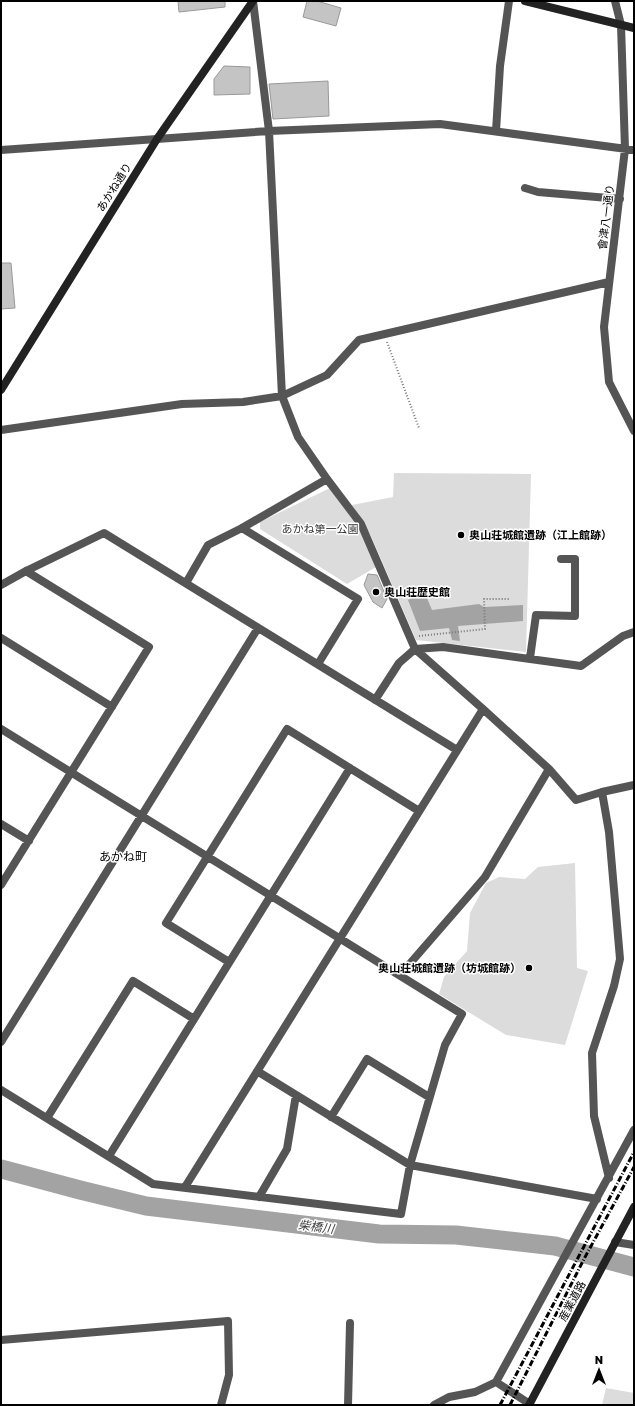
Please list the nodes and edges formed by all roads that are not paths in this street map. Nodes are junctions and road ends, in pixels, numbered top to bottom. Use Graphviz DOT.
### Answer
graph roads {
  1 [pos="253,1"];
  2 [pos="509,1"];
  3 [pos="525,1"];
  4 [pos="615,1"];
  5 [pos="622,25"];
  6 [pos="634,28"];
  7 [pos="269,131"];
  8 [pos="496,131"];
  9 [pos="156,139"];
  10 [pos="625,149"];
  11 [pos="1,150"];
  12 [pos="634,150"];
  13 [pos="524,188"];
  14 [pos="620,199"];
  15 [pos="609,282"];
  16 [pos="1,390"];
  17 [pos="282,396"];
  18 [pos="1,430"];
  19 [pos="634,431"];
  20 [pos="327,479"];
  21 [pos="242,528"];
  22 [pos="561,559"];
  23 [pos="26,571"];
  24 [pos="186,583"];
  25 [pos="1,585"];
  26 [pos="258,628"];
  27 [pos="634,632"];
  28 [pos="1,638"];
  29 [pos="415,649"];
  30 [pos="530,658"];
  31 [pos="318,664"];
  32 [pos="375,700"];
  33 [pos="112,707"];
  34 [pos="483,708"];
  35 [pos="1,729"];
  36 [pos="457,750"];
  37 [pos="350,768"];
  38 [pos="549,769"];
  39 [pos="71,772"];
  40 [pos="634,785"];
  41 [pos="602,792"];
  42 [pos="419,811"];
  43 [pos="141,816"];
  44 [pos="1,824"];
  45 [pos="29,841"];
  46 [pos="207,857"];
  47 [pos="1,885"];
  48 [pos="271,896"];
  49 [pos="340,938"];
  50 [pos="229,962"];
  51 [pos="400,975"];
  52 [pos="194,1018"];
  53 [pos="1,1042"];
  54 [pos="257,1071"];
  55 [pos="1,1090"];
  56 [pos="296,1095"];
  57 [pos="429,1097"];
  58 [pos="331,1117"];
  59 [pos="47,1118"];
  60 [pos="634,1130"];
  61 [pos="109,1156"];
  62 [pos="410,1165"];
  63 [pos="609,1178"];
  64 [pos="185,1188"];
  65 [pos="259,1197"];
  66 [pos="597,1199"];
  67 [pos="634,1207"];
  68 [pos="615,1242"];
  69 [pos="634,1245"];
  70 [pos="350,1324"];
  71 [pos="1,1340"];
  72 [pos="496,1382"];
  73 [pos="530,1404"];
  74 [pos="221,1405"];
  75 [pos="348,1405"];
  76 [pos="434,1405"];
  1 -- 7 [label="street"];
  1 -- 9 [label="street, あかね通り"];
  2 -- 8 [label="street"];
  3 -- 5 [label="street"];
  4 -- 5 [label="street, 會津八一通り"];
  5 -- 6 [label="street"];
  5 -- 10 [label="street, 會津八一通り"];
  7 -- 8 [label="street"];
  7 -- 9 [label="street"];
  7 -- 17 [label="street"];
  8 -- 10 [label="street"];
  9 -- 11 [label="street"];
  9 -- 16 [label="street, あかね通り"];
  10 -- 12 [label="street"];
  10 -- 14 [label="street, 會津八一通り"];
  13 -- 14 [label="street"];
  14 -- 15 [label="street, 會津八一通り"];
  15 -- 17 [label="street"];
  15 -- 19 [label="street, 會津八一通り"];
  17 -- 18 [label="street"];
  17 -- 20 [label="street"];
  20 -- 21 [label="street"];
  20 -- 29 [label="street"];
  21 -- 24 [label="street"];
  21 -- 31 [label="street"];
  22 -- 30 [label="street"];
  23 -- 24 [label="street"];
  23 -- 25 [label="street"];
  23 -- 33 [label="street"];
  24 -- 26 [label="street"];
  26 -- 31 [label="street"];
  26 -- 43 [label="street"];
  27 -- 30 [label="street"];
  28 -- 33 [label="street"];
  29 -- 30 [label="street"];
  29 -- 32 [label="street"];
  29 -- 34 [label="street"];
  31 -- 32 [label="street"];
  32 -- 36 [label="street"];
  33 -- 39 [label="street"];
  34 -- 36 [label="street"];
  34 -- 38 [label="street"];
  35 -- 39 [label="street"];
  36 -- 42 [label="street"];
  37 -- 42 [label="street"];
  37 -- 46 [label="street"];
  37 -- 48 [label="street"];
  38 -- 41 [label="street"];
  38 -- 51 [label="street"];
  39 -- 43 [label="street"];
  39 -- 45 [label="street"];
  40 -- 41 [label="street"];
  41 -- 63 [label="street"];
  42 -- 49 [label="street"];
  43 -- 46 [label="street"];
  43 -- 53 [label="street"];
  44 -- 45 [label="street"];
  45 -- 47 [label="street"];
  46 -- 48 [label="street"];
  46 -- 50 [label="street"];
  48 -- 49 [label="street"];
  48 -- 50 [label="street"];
  49 -- 51 [label="street"];
  49 -- 54 [label="street"];
  50 -- 52 [label="street"];
  51 -- 57 [label="street"];
  52 -- 59 [label="street"];
  52 -- 61 [label="street"];
  54 -- 56 [label="street"];
  54 -- 64 [label="street"];
  55 -- 59 [label="street"];
  56 -- 58 [label="street"];
  56 -- 65 [label="street"];
  57 -- 58 [label="street"];
  57 -- 62 [label="street"];
  58 -- 62 [label="street"];
  59 -- 61 [label="street"];
  60 -- 63 [label="street"];
  61 -- 64 [label="street"];
  62 -- 65 [label="street"];
  62 -- 66 [label="street"];
  63 -- 66 [label="street"];
  64 -- 65 [label="street"];
  66 -- 72 [label="street"];
  67 -- 68 [label="street, 産業道路"];
  68 -- 69 [label="street"];
  68 -- 73 [label="street, 産業道路"];
  70 -- 75 [label="street"];
  71 -- 74 [label="street"];
  72 -- 73 [label="street"];
  72 -- 76 [label="street"];
}
